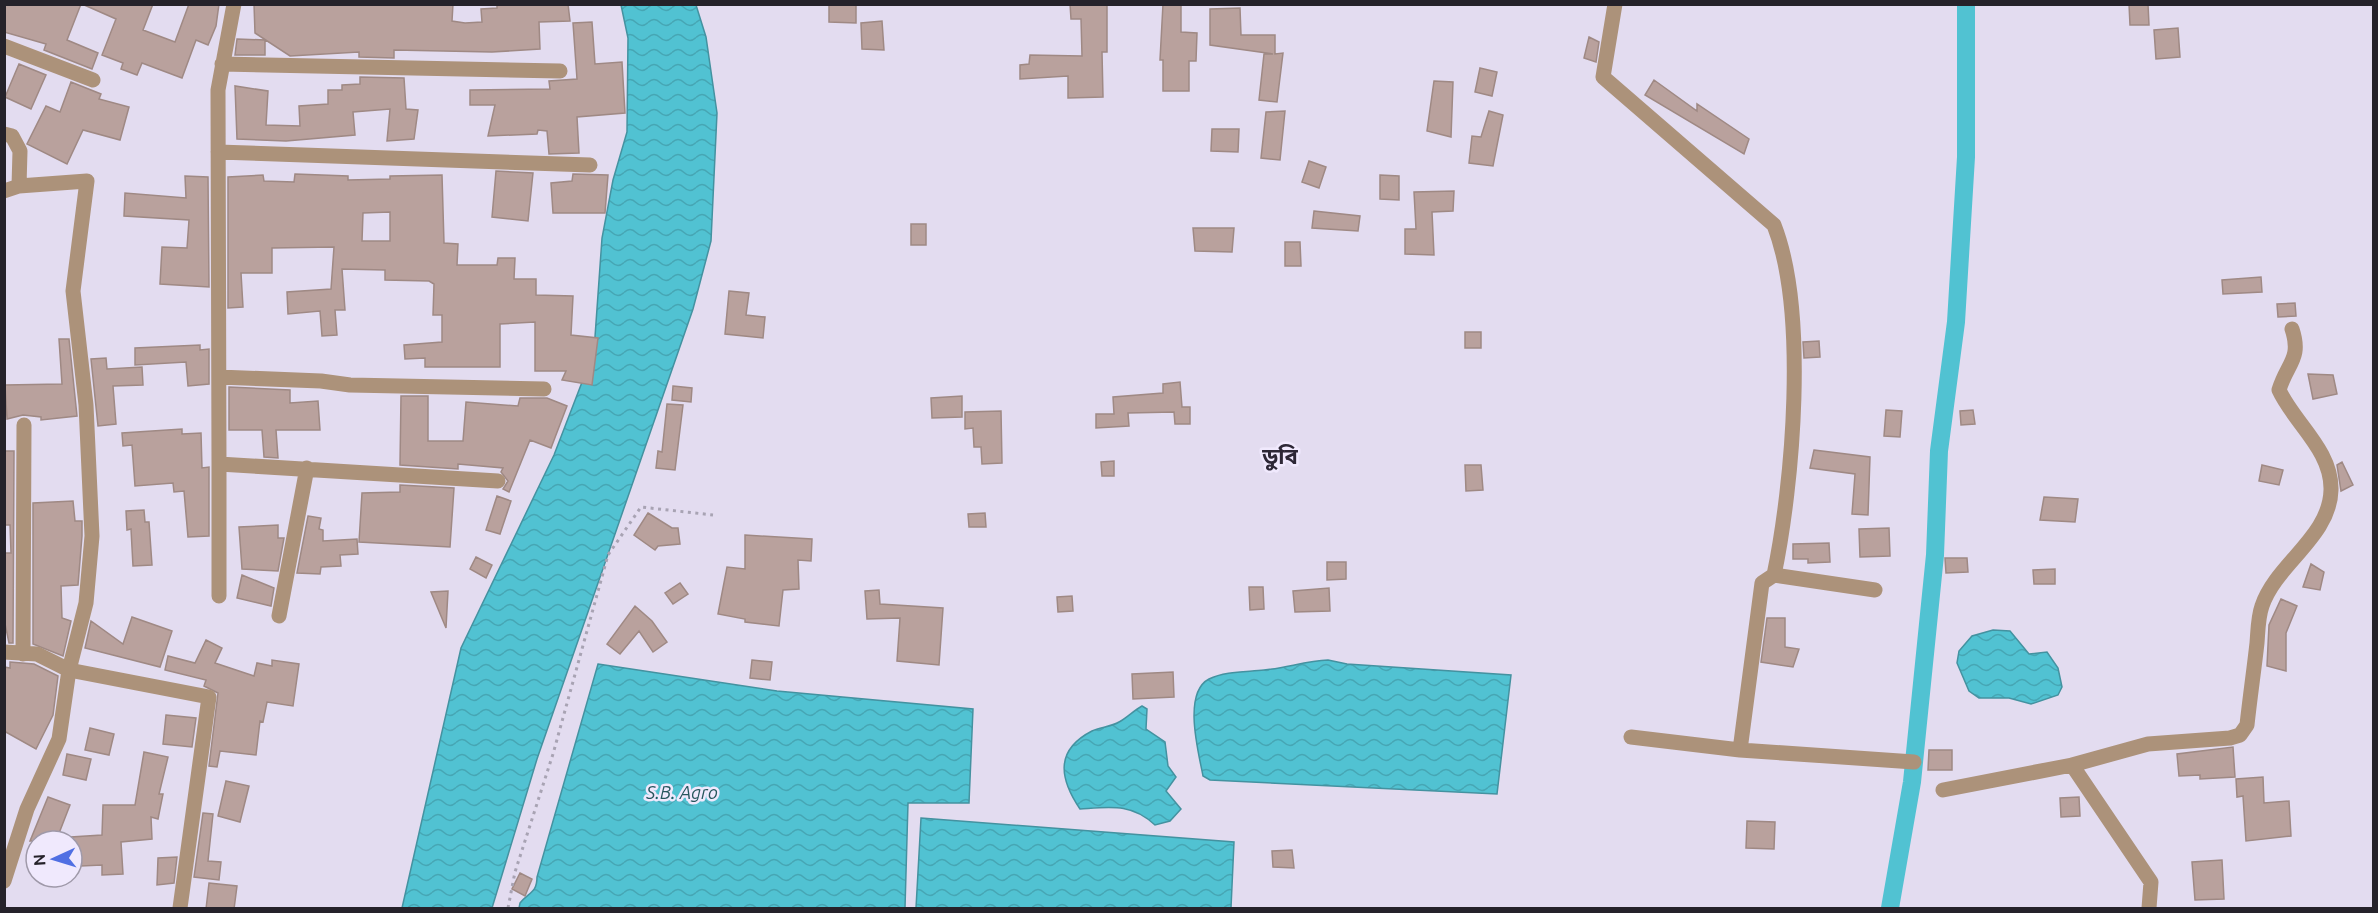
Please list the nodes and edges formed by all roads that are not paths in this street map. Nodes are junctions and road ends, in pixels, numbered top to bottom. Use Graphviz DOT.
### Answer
graph roads {
  1 [pos="234,4"];
  2 [pos="1615,4"];
  3 [pos="4,46"];
  4 [pos="222,64"];
  5 [pos="560,71"];
  6 [pos="93,80"];
  7 [pos="4,134"];
  8 [pos="218,152"];
  9 [pos="590,165"];
  10 [pos="11,188"];
  11 [pos="2292,329"];
  12 [pos="219,377"];
  13 [pos="544,389"];
  14 [pos="24,425"];
  15 [pos="219,464"];
  16 [pos="307,468"];
  17 [pos="498,481"];
  18 [pos="1774,575"];
  19 [pos="1875,590"];
  20 [pos="219,596"];
  21 [pos="279,616"];
  22 [pos="4,652"];
  23 [pos="23,654"];
  24 [pos="69,670"];
  25 [pos="1631,737"];
  26 [pos="1740,750"];
  27 [pos="1914,762"];
  28 [pos="2072,765"];
  29 [pos="1943,790"];
  30 [pos="4,881"];
  31 [pos="180,909"];
  32 [pos="2149,909"];
  1 -- 4 [label="street"];
  2 -- 18 [label="street"];
  3 -- 6 [label="street"];
  4 -- 5 [label="street"];
  4 -- 8 [label="street"];
  7 -- 10 [label="street"];
  8 -- 9 [label="street"];
  8 -- 12 [label="street"];
  10 -- 24 [label="street"];
  11 -- 28 [label="street"];
  12 -- 13 [label="street"];
  12 -- 15 [label="street"];
  14 -- 23 [label="street"];
  15 -- 16 [label="street"];
  15 -- 20 [label="street"];
  16 -- 17 [label="street"];
  16 -- 21 [label="street"];
  18 -- 19 [label="street"];
  18 -- 26 [label="street"];
  22 -- 23 [label="street"];
  23 -- 24 [label="street"];
  24 -- 30 [label="street"];
  24 -- 31 [label="street"];
  25 -- 26 [label="street"];
  26 -- 27 [label="street"];
  28 -- 29 [label="street"];
  28 -- 32 [label="street"];
}
